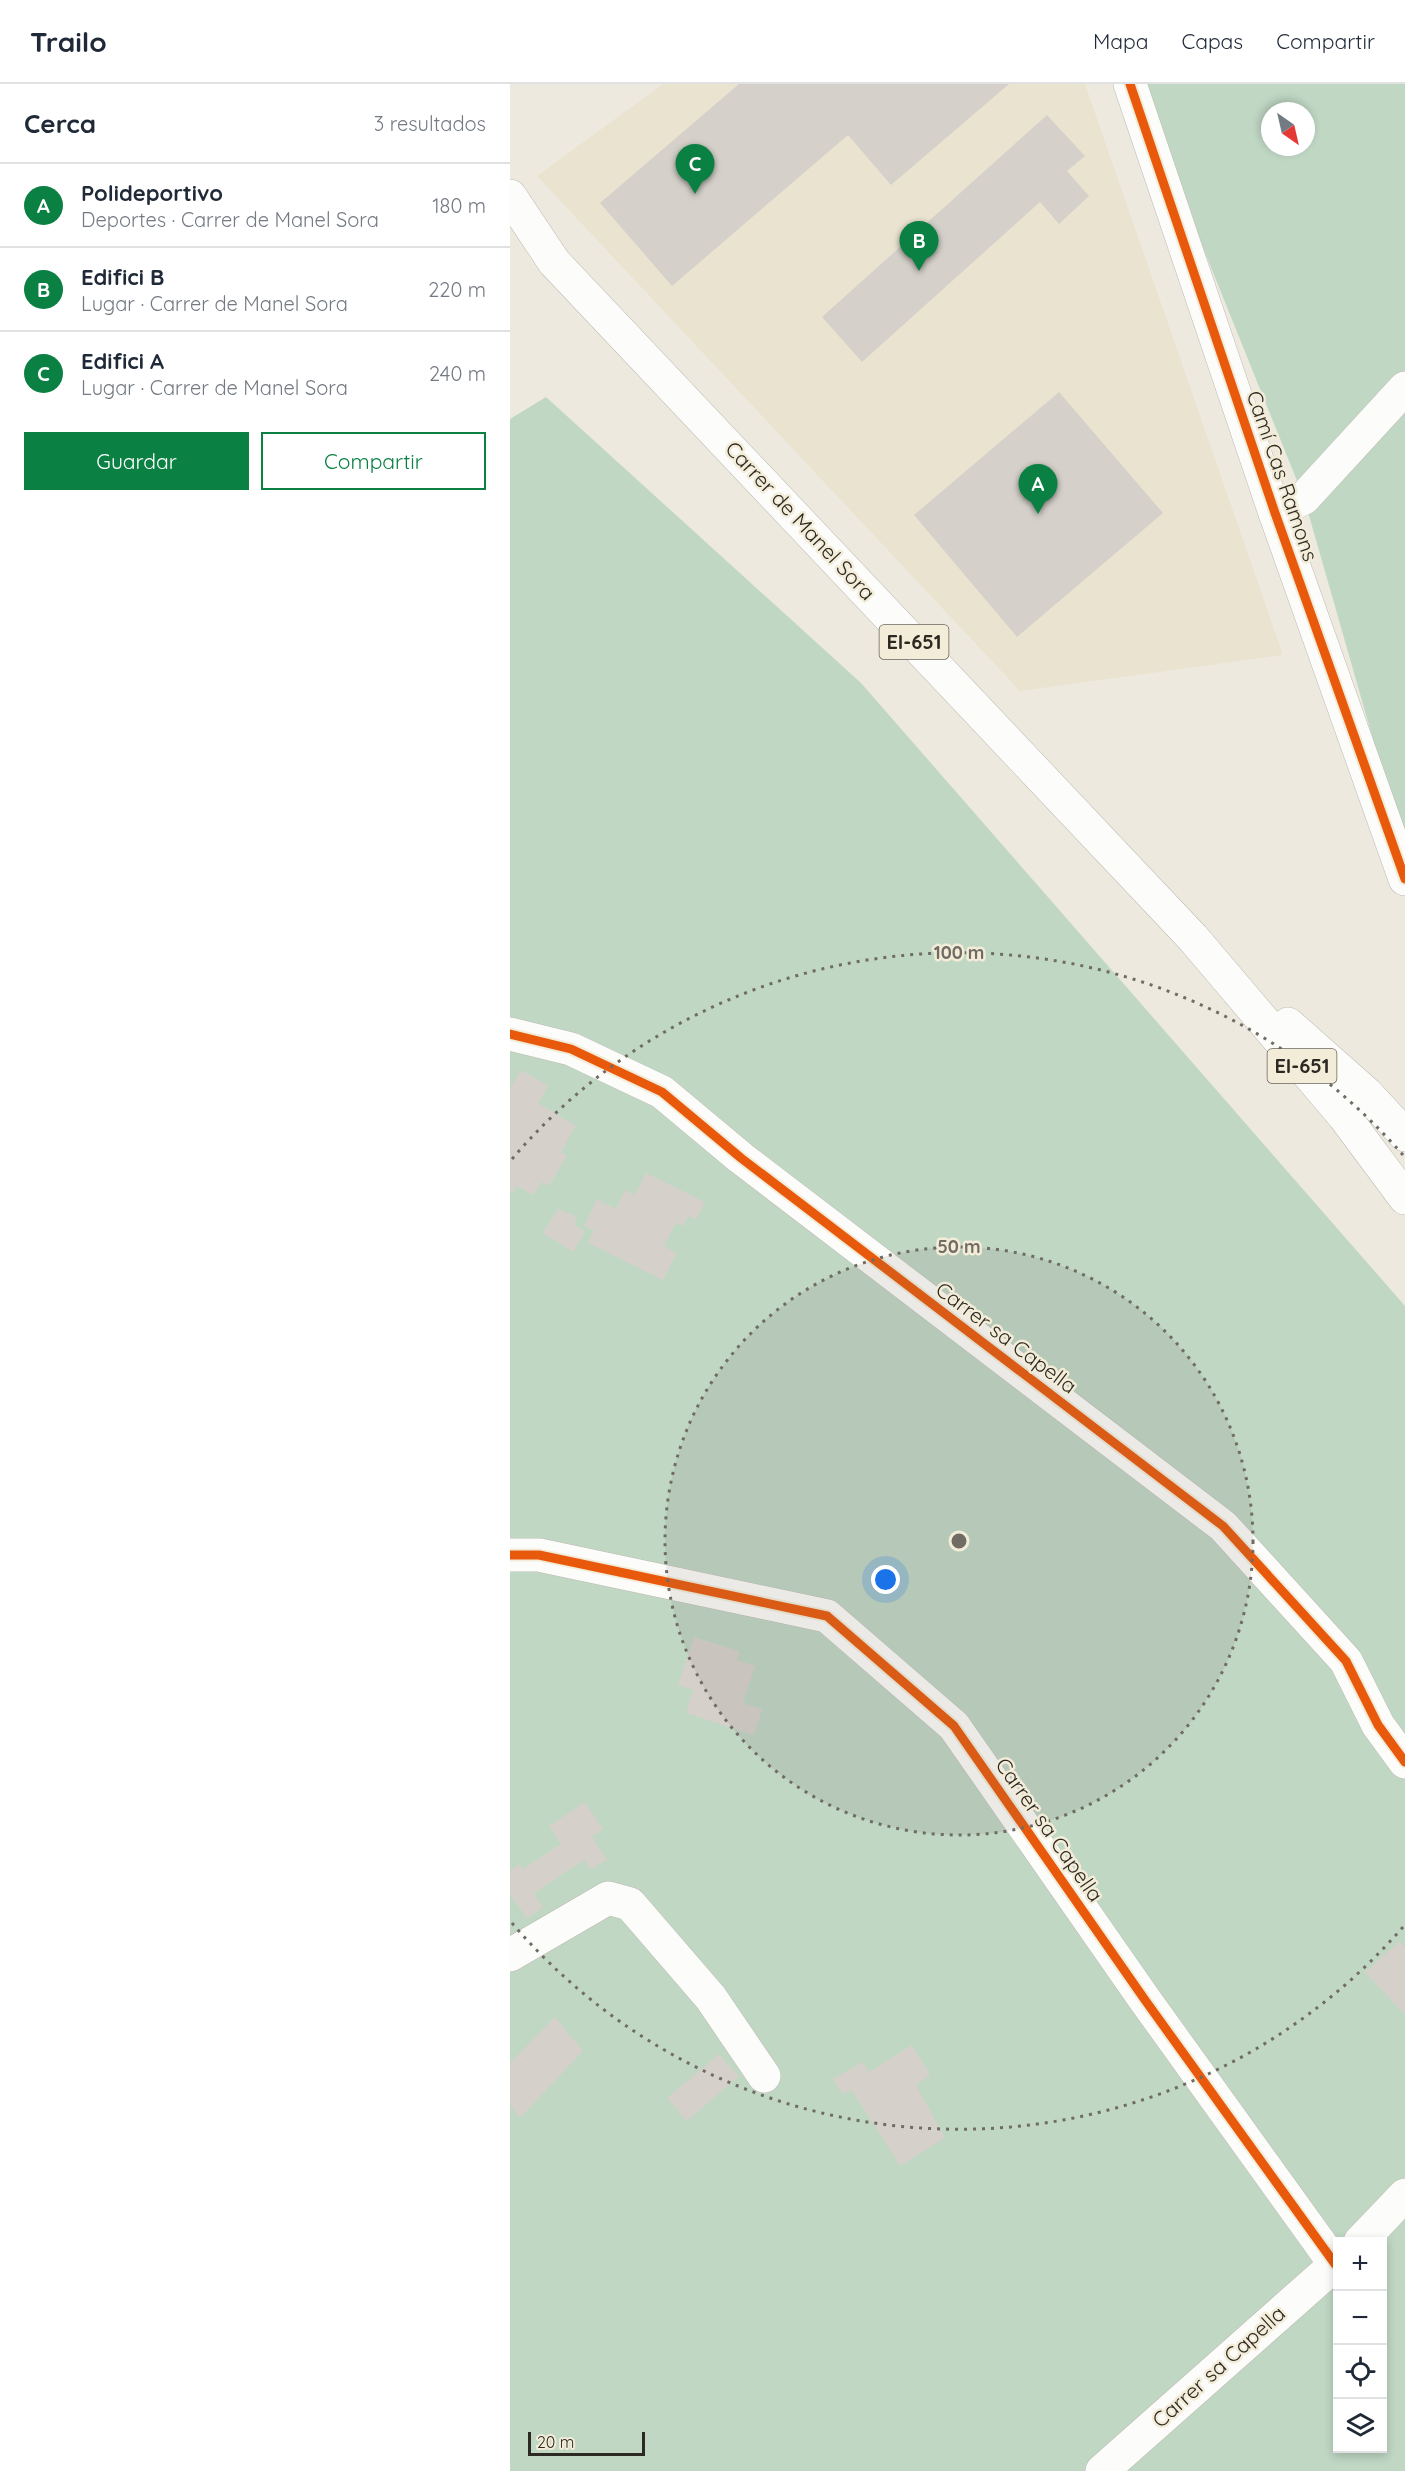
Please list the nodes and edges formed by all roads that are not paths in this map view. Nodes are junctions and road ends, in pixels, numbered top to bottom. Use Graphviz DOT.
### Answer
graph roads {
  1 [pos="1130,84"];
  2 [pos="510,196"];
  3 [pos="510,229"];
  4 [pos="554,262"];
  5 [pos="1405,388"];
  6 [pos="1275,513"];
  7 [pos="1405,879"];
  8 [pos="1193,938"];
  9 [pos="510,1034"];
  10 [pos="1405,1135"];
  11 [pos="1405,1198"];
  12 [pos="510,1555"];
  13 [pos="1405,1762"];
  14 [pos="510,1955"];
  15 [pos="764,2076"];
  16 [pos="1405,2195"];
  17 [pos="1363,2237"];
  18 [pos="1333,2259"];
  19 [pos="1333,2266"];
  20 [pos="1102,2471"];
  1 -- 6 [label="street, Camí Cas Ramons"];
  2 -- 4 [label="street, Carrer de Manel Sora / EI-651"];
  3 -- 4 [label="street, Carrer de Manel Sora / EI-651"];
  4 -- 8 [label="street, Carrer de Manel Sora / EI-651"];
  5 -- 6 [label="street"];
  6 -- 7 [label="street, Camí Cas Ramons"];
  8 -- 10 [label="street, Carrer de Manel Sora / EI-651"];
  8 -- 11 [label="street, Carrer de Manel Sora / EI-651"];
  9 -- 13 [label="street, Carrer sa Capella"];
  12 -- 18 [label="street, Carrer sa Capella"];
  14 -- 15 [label="street"];
  16 -- 17 [label="street"];
  19 -- 20 [label="street, Carrer sa Capella"];
}
